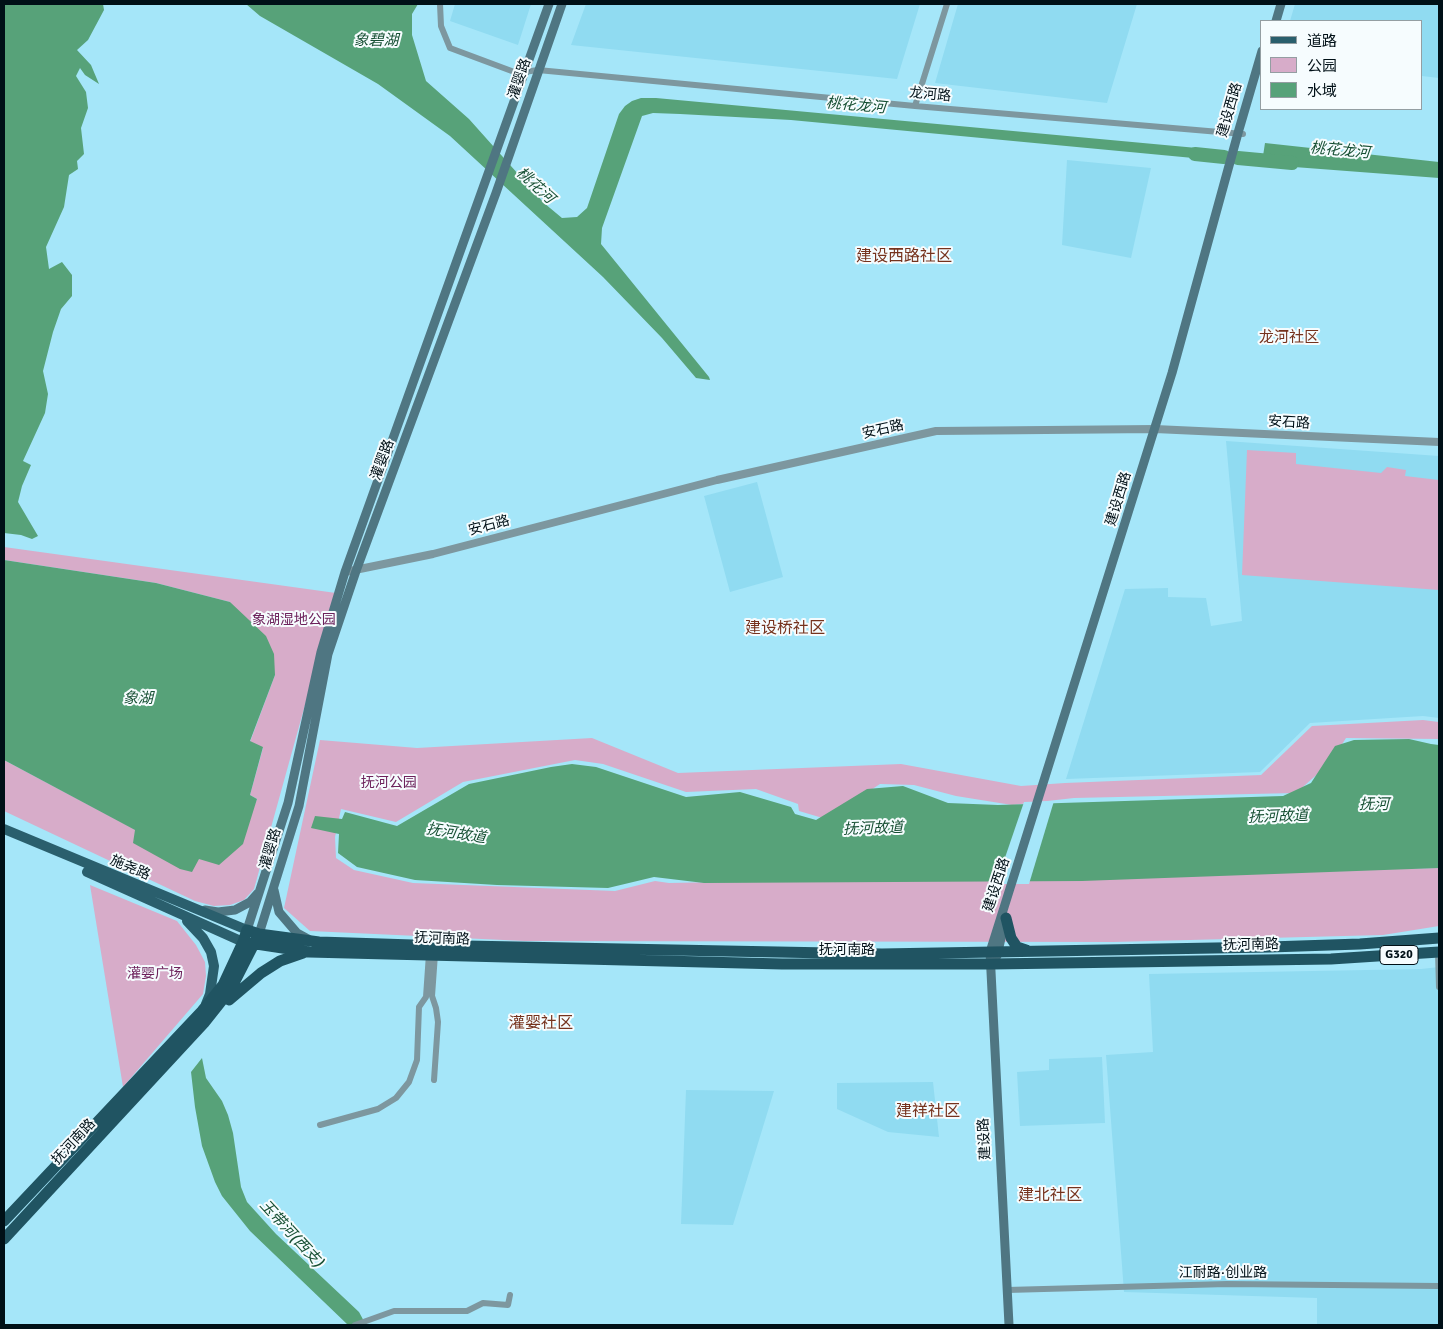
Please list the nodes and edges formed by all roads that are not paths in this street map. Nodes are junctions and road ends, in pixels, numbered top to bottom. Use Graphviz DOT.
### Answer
graph roads {
  1 [pos="440,4"];
  2 [pos="549,4"];
  3 [pos="562,4"];
  4 [pos="947,4"];
  5 [pos="1276,4"];
  6 [pos="1281,4"];
  7 [pos="1271,20"];
  8 [pos="1276,20"];
  9 [pos="1260,59"];
  10 [pos="538,70"];
  11 [pos="525,71"];
  12 [pos="1260,76"];
  13 [pos="915,106"];
  14 [pos="1240,134"];
  15 [pos="1157,429"];
  16 [pos="1439,442"];
  17 [pos="356,571"];
  18 [pos="345,572"];
  19 [pos="4,829"];
  20 [pos="4,836"];
  21 [pos="274,890"];
  22 [pos="260,891"];
  23 [pos="181,909"];
  24 [pos="1003,918"];
  25 [pos="247,930"];
  26 [pos="1439,938"];
  27 [pos="252,940"];
  28 [pos="310,946"];
  29 [pos="994,951"];
  30 [pos="1028,951"];
  31 [pos="1439,952"];
  32 [pos="432,954"];
  33 [pos="994,964"];
  34 [pos="1439,987"];
  35 [pos="202,1011"];
  36 [pos="204,1023"];
  37 [pos="434,1080"];
  38 [pos="320,1125"];
  39 [pos="4,1221"];
  40 [pos="4,1240"];
  41 [pos="1439,1286"];
  42 [pos="1006,1290"];
  43 [pos="510,1295"];
  44 [pos="355,1325"];
  45 [pos="1010,1325"];
  1 -- 11 [label="street, 龙河路"];
  2 -- 11 [label="main road, 灌婴路"];
  3 -- 10 [label="main road, 灌婴路"];
  4 -- 13 [label="street"];
  5 -- 7 [label="main road"];
  6 -- 8 [label="main road"];
  9 -- 14 [label="main road, 建设西路"];
  10 -- 11 [label="street, 龙河路"];
  10 -- 13 [label="street, 龙河路"];
  10 -- 17 [label="main road, 灌婴路"];
  11 -- 18 [label="main road, 灌婴路"];
  12 -- 14 [label="main road, 建设西路"];
  13 -- 14 [label="street, 龙河路"];
  14 -- 15 [label="main road, 建设西路"];
  15 -- 16 [label="street, 安石路"];
  15 -- 17 [label="street, 安石路"];
  15 -- 24 [label="main road, 建设西路"];
  17 -- 18 [label="street, 安石路"];
  17 -- 21 [label="main road, 灌婴路"];
  18 -- 22 [label="main road, 灌婴路"];
  19 -- 23 [label="main road, 施尧路"];
  20 -- 23 [label="main road, 施尧路"];
  21 -- 27 [label="main road, 灌婴路"];
  21 -- 28 [label="main road"];
  22 -- 23 [label="main road"];
  22 -- 25 [label="main road, 灌婴路"];
  23 -- 25 [label="main road, 施尧路"];
  23 -- 27 [label="main road, 施尧路"];
  23 -- 35 [label="main road"];
  24 -- 29 [label="main road, 建设西路"];
  24 -- 30 [label="highway"];
  25 -- 27 [label="highway, 抚河南路"];
  26 -- 30 [label="highway, 抚河南路"];
  27 -- 28 [label="highway, 抚河南路"];
  27 -- 35 [label="highway, 抚河南路"];
  27 -- 36 [label="highway, 抚河南路"];
  28 -- 29 [label="highway, 抚河南路"];
  28 -- 32 [label="highway, 抚河南路"];
  28 -- 36 [label="highway"];
  29 -- 30 [label="highway, 抚河南路"];
  29 -- 33 [label="main road, 建设西路"];
  31 -- 33 [label="highway, 抚河南路 / G320"];
  31 -- 34 [label="street"];
  32 -- 33 [label="highway, 抚河南路"];
  32 -- 37 [label="street"];
  32 -- 38 [label="street"];
  33 -- 42 [label="main road, 建设路"];
  35 -- 39 [label="highway, 抚河南路"];
  36 -- 40 [label="highway, 抚河南路"];
  41 -- 42 [label="street, 江耐路·创业路"];
  42 -- 45 [label="main road, 建设路"];
  43 -- 44 [label="street"];
}
